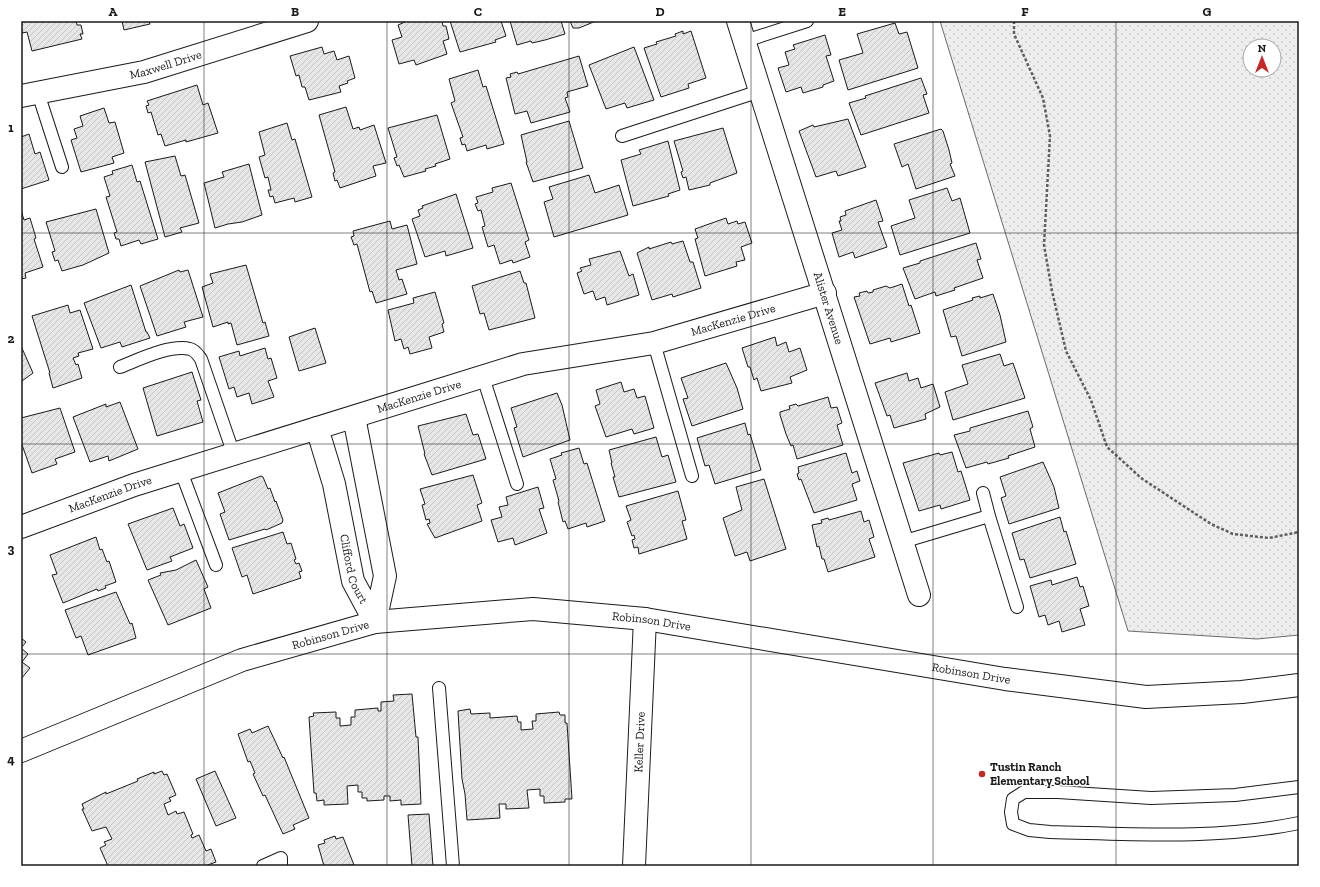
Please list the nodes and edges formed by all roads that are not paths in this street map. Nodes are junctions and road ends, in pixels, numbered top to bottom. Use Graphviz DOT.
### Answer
graph roads {
  1 [pos="307,21"];
  2 [pos="807,21"];
  3 [pos="741,31"];
  4 [pos="760,91"];
  5 [pos="29,95"];
  6 [pos="622,136"];
  7 [pos="62,167"];
  8 [pos="825,293"];
  9 [pos="654,343"];
  10 [pos="120,367"];
  11 [pos="483,377"];
  12 [pos="354,417"];
  13 [pos="317,428"];
  14 [pos="234,455"];
  15 [pos="181,471"];
  16 [pos="692,476"];
  17 [pos="517,484"];
  18 [pos="983,492"];
  19 [pos="990,516"];
  20 [pos="21,527"];
  21 [pos="902,542"];
  22 [pos="216,565"];
  23 [pos="919,596"];
  24 [pos="1017,607"];
  25 [pos="645,619"];
  26 [pos="375,622"];
  27 [pos="1299,685"];
  28 [pos="439,688"];
  29 [pos="21,751"];
  30 [pos="1299,787"];
  31 [pos="1299,823"];
  32 [pos="263,866"];
  33 [pos="281,866"];
  34 [pos="453,866"];
  35 [pos="634,866"];
  1 -- 5 [label="street, Maxwell Drive"];
  2 -- 3 [label="lane"];
  3 -- 4 [label="street, Alister Avenue"];
  4 -- 6 [label="lane"];
  4 -- 8 [label="street, Alister Avenue"];
  5 -- 7 [label="lane"];
  8 -- 9 [label="street, MacKenzie Drive"];
  8 -- 21 [label="street, Alister Avenue"];
  9 -- 11 [label="street, MacKenzie Drive"];
  9 -- 16 [label="lane"];
  10 -- 14 [label="lane"];
  11 -- 12 [label="street, MacKenzie Drive"];
  11 -- 17 [label="lane"];
  12 -- 13 [label="street, MacKenzie Drive"];
  12 -- 26 [label="street, Clifford Court"];
  13 -- 14 [label="street, MacKenzie Drive"];
  13 -- 26 [label="street, Clifford Court"];
  14 -- 15 [label="street, MacKenzie Drive"];
  15 -- 20 [label="street, MacKenzie Drive"];
  15 -- 22 [label="lane"];
  18 -- 19 [label="lane"];
  19 -- 21 [label="lane"];
  19 -- 24 [label="lane"];
  21 -- 23 [label="street, Alister Avenue"];
  25 -- 26 [label="street, Robinson Drive"];
  25 -- 27 [label="street, Robinson Drive"];
  25 -- 35 [label="street, Keller Drive"];
  26 -- 29 [label="street, Robinson Drive"];
  28 -- 34 [label="lane"];
  30 -- 31 [label="lane"];
  32 -- 33 [label="lane"];
}
